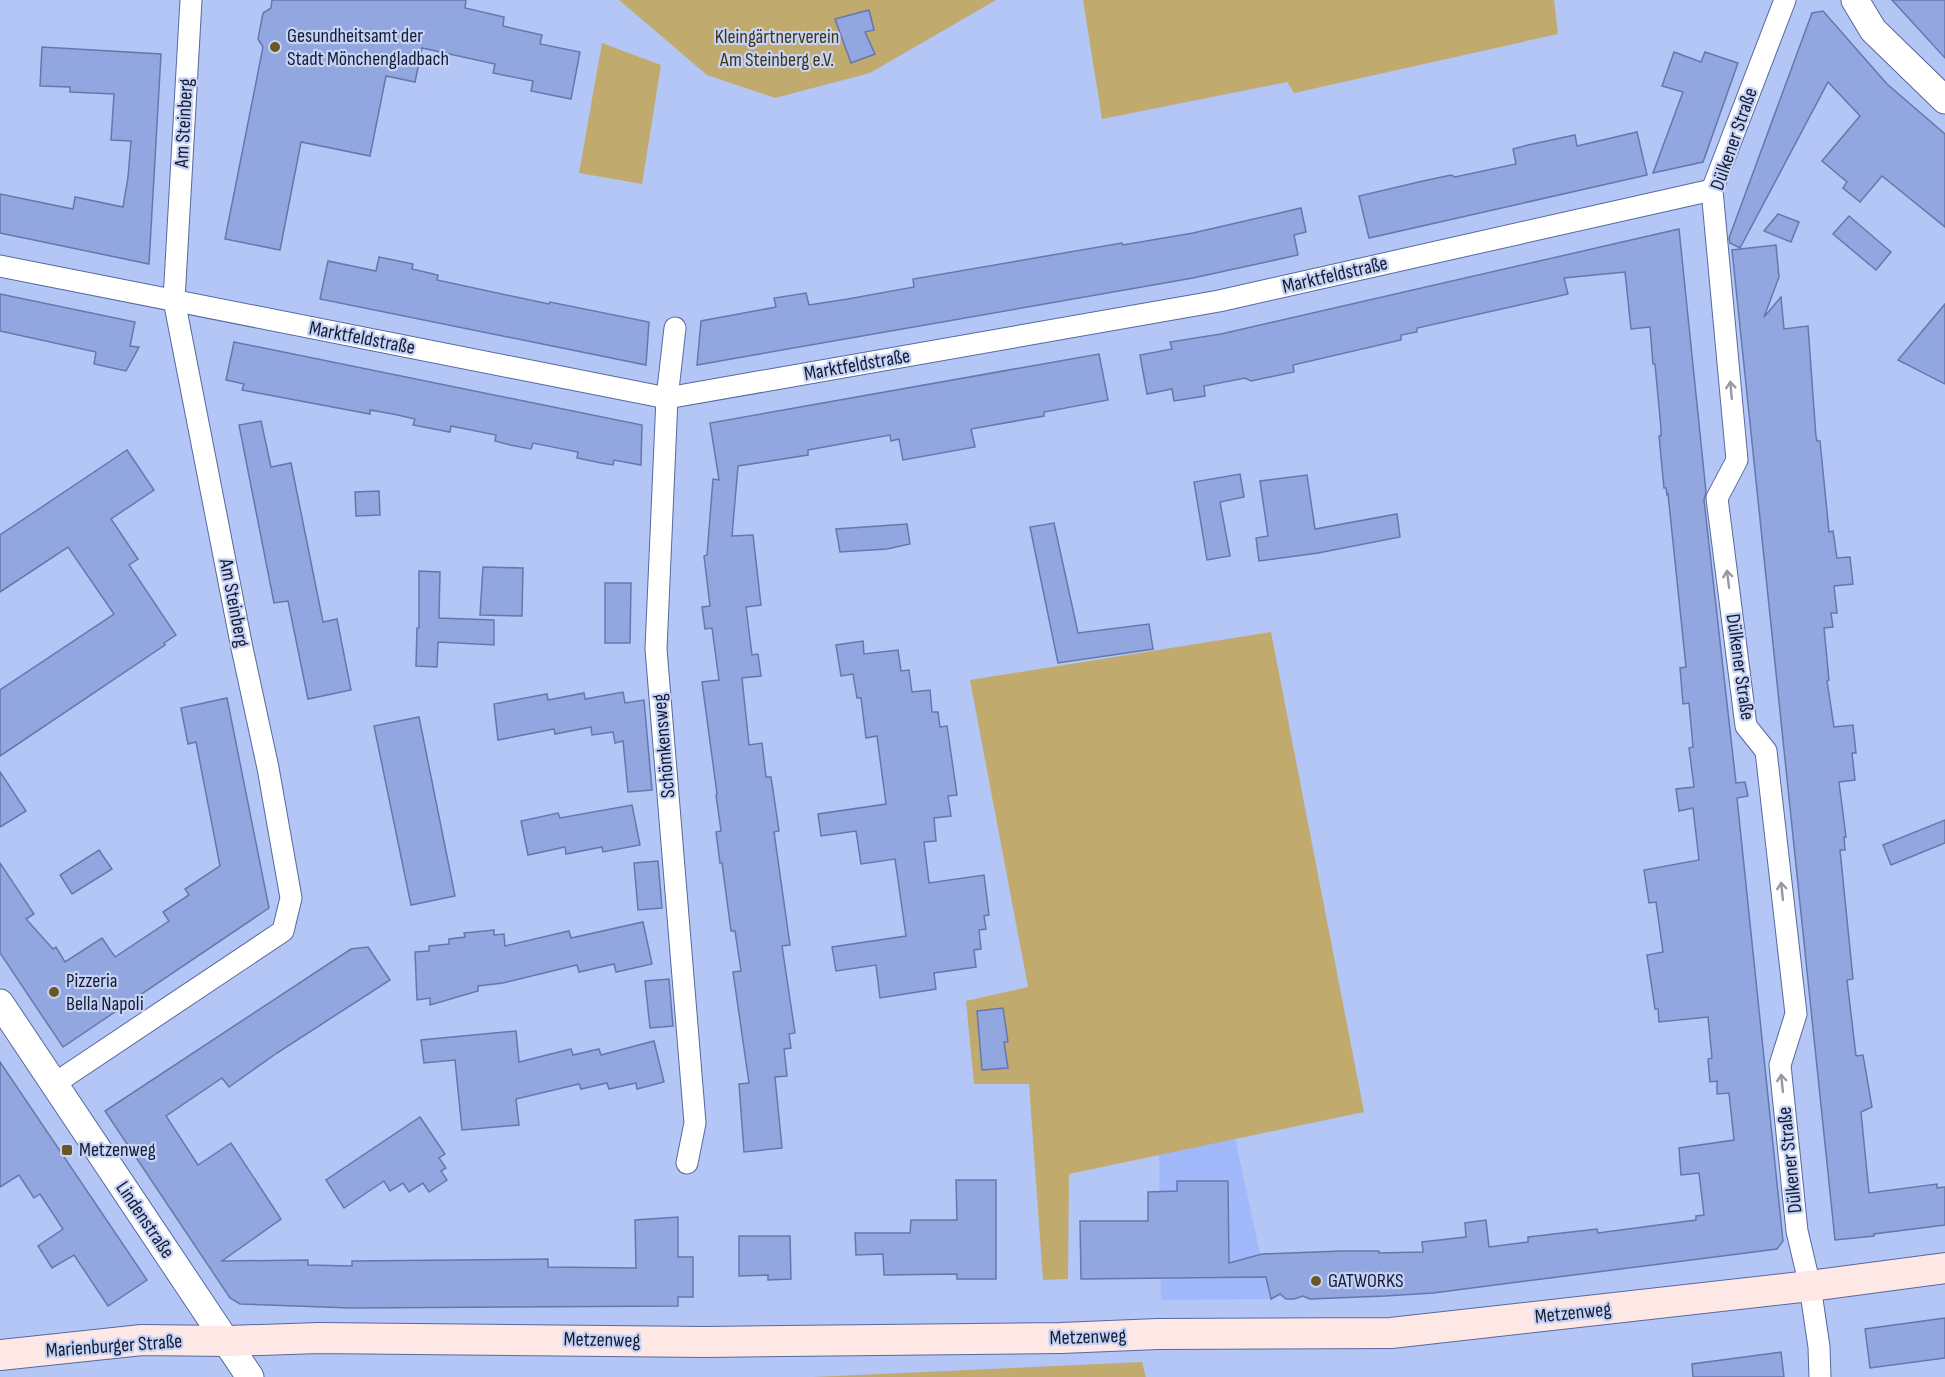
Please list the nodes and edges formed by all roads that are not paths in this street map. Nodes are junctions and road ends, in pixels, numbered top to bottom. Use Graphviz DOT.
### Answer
graph roads {
  1 [pos="191,0"];
  2 [pos="1785,0"];
  3 [pos="1855,0"];
  4 [pos="1945,100"];
  5 [pos="1712,190"];
  6 [pos="0,266"];
  7 [pos="174,300"];
  8 [pos="675,328"];
  9 [pos="668,398"];
  10 [pos="0,1003"];
  11 [pos="54,1084"];
  12 [pos="687,1163"];
  13 [pos="1945,1268"];
  14 [pos="1810,1286"];
  15 [pos="228,1341"];
  16 [pos="0,1355"];
  17 [pos="250,1377"];
  18 [pos="1820,1377"];
  1 -- 7 [label="street, Am Steinberg"];
  2 -- 5 [label="street, Dülkener Straße"];
  3 -- 4 [label="street"];
  5 -- 9 [label="street, Marktfeldstraße"];
  14 -- 5 [label="street, Dülkener Straße, one-way"];
  6 -- 7 [label="street, Marktfeldstraße"];
  7 -- 9 [label="street, Marktfeldstraße"];
  7 -- 11 [label="street, Am Steinberg"];
  8 -- 9 [label="street, Schömkensweg"];
  9 -- 12 [label="street, Schömkensweg"];
  10 -- 11 [label="street, Lindenstraße"];
  11 -- 15 [label="street, Lindenstraße"];
  13 -- 14 [label="main road, Metzenweg"];
  14 -- 15 [label="main road, Metzenweg"];
  14 -- 18 [label="street, Dülkener Straße"];
  15 -- 16 [label="main road, Marienburger Straße"];
  15 -- 17 [label="street, Lindenstraße"];
}
